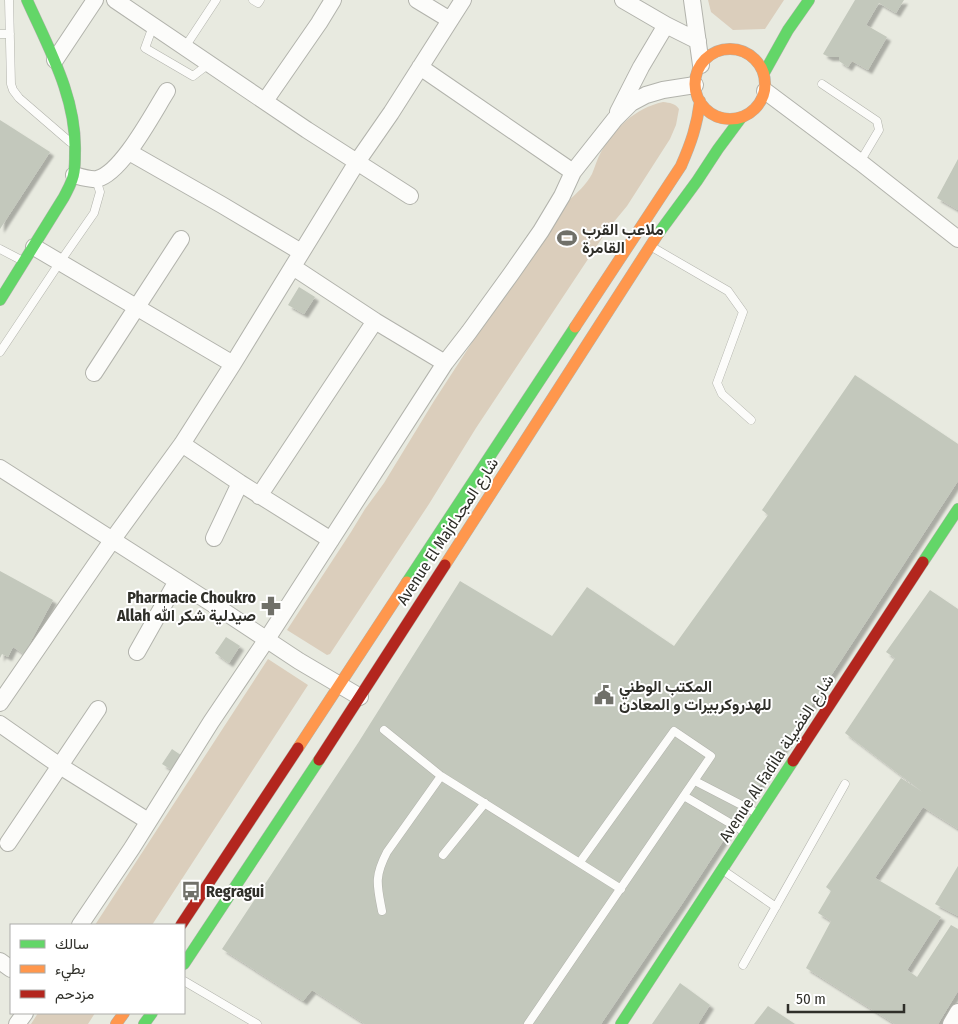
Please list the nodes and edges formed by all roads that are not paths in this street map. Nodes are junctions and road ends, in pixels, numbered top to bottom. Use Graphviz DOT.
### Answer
graph roads {
  1 [pos="10,0"];
  2 [pos="26,0"];
  3 [pos="95,0"];
  4 [pos="115,0"];
  5 [pos="216,0"];
  6 [pos="253,0"];
  7 [pos="260,0"];
  8 [pos="333,0"];
  9 [pos="417,0"];
  10 [pos="464,0"];
  11 [pos="624,0"];
  12 [pos="692,0"];
  13 [pos="809,0"];
  14 [pos="450,20"];
  15 [pos="666,25"];
  16 [pos="153,26"];
  17 [pos="0,34"];
  18 [pos="10,34"];
  19 [pos="698,41"];
  20 [pos="186,47"];
  21 [pos="55,60"];
  22 [pos="210,63"];
  23 [pos="701,65"];
  24 [pos="420,68"];
  25 [pos="764,73"];
  26 [pos="822,84"];
  27 [pos="695,85"];
  28 [pos="167,91"];
  29 [pos="765,91"];
  30 [pos="265,101"];
  31 [pos="700,101"];
  32 [pos="741,118"];
  33 [pos="615,119"];
  34 [pos="76,148"];
  35 [pos="129,152"];
  36 [pos="357,162"];
  37 [pos="860,162"];
  38 [pos="573,172"];
  39 [pos="74,175"];
  40 [pos="96,179"];
  41 [pos="410,196"];
  42 [pos="958,238"];
  43 [pos="181,239"];
  44 [pos="650,246"];
  45 [pos="34,247"];
  46 [pos="0,249"];
  47 [pos="301,252"];
  48 [pos="25,262"];
  49 [pos="60,262"];
  50 [pos="293,267"];
  51 [pos="0,300"];
  52 [pos="136,307"];
  53 [pos="375,321"];
  54 [pos="0,352"];
  55 [pos="445,363"];
  56 [pos="233,364"];
  57 [pos="94,373"];
  58 [pos="751,420"];
  59 [pos="182,444"];
  60 [pos="0,468"];
  61 [pos="240,483"];
  62 [pos="259,496"];
  63 [pos="958,510"];
  64 [pos="214,538"];
  65 [pos="112,539"];
  66 [pos="332,540"];
  67 [pos="177,581"];
  68 [pos="267,639"];
  69 [pos="137,652"];
  70 [pos="339,685"];
  71 [pos="360,697"];
  72 [pos="0,703"];
  73 [pos="98,709"];
  74 [pos="0,724"];
  75 [pos="384,730"];
  76 [pos="60,766"];
  77 [pos="441,776"];
  78 [pos="695,781"];
  79 [pos="845,784"];
  80 [pos="684,796"];
  81 [pos="485,803"];
  82 [pos="758,814"];
  83 [pos="148,822"];
  84 [pos="746,832"];
  85 [pos="8,843"];
  86 [pos="443,854"];
  87 [pos="580,862"];
  88 [pos="722,870"];
  89 [pos="621,889"];
  90 [pos="776,907"];
  91 [pos="382,911"];
  92 [pos="81,924"];
  93 [pos="182,924"];
  94 [pos="185,962"];
  95 [pos="743,965"];
  96 [pos="185,982"];
  97 [pos="958,1012"];
  98 [pos="257,1024"];
  99 [pos="528,1024"];
  100 [pos="622,1024"];
  101 [pos="951,1024"];
  1 -- 18 [label="lane"];
  2 -- 21 [label="main road"];
  3 -- 21 [label="street"];
  4 -- 16 [label="street"];
  5 -- 20 [label="lane"];
  6 -- 7 [label="lane"];
  8 -- 30 [label="street"];
  9 -- 14 [label="street"];
  10 -- 14 [label="street"];
  11 -- 15 [label="street"];
  12 -- 19 [label="street"];
  13 -- 25 [label="main road"];
  14 -- 24 [label="street"];
  15 -- 19 [label="street"];
  15 -- 33 [label="street"];
  16 -- 20 [label="street"];
  16 -- 22 [label="lane"];
  17 -- 18 [label="lane"];
  18 -- 34 [label="lane"];
  19 -- 23 [label="street"];
  20 -- 22 [label="street"];
  21 -- 34 [label="main road"];
  22 -- 30 [label="street"];
  23 -- 25 [label="main road"];
  23 -- 27 [label="main road"];
  24 -- 36 [label="street"];
  24 -- 38 [label="street"];
  25 -- 29 [label="main road"];
  26 -- 37 [label="lane"];
  27 -- 31 [label="main road"];
  27 -- 33 [label="street"];
  28 -- 35 [label="street"];
  29 -- 32 [label="main road"];
  29 -- 37 [label="street"];
  30 -- 36 [label="street"];
  31 -- 32 [label="main road"];
  31 -- 70 [label="main road, Avenue El Majdشارع المجد"];
  32 -- 44 [label="main road, Avenue El Majdشارع المجد"];
  33 -- 38 [label="street"];
  34 -- 39 [label="main road"];
  35 -- 40 [label="street"];
  35 -- 47 [label="street"];
  36 -- 41 [label="street"];
  36 -- 47 [label="street"];
  37 -- 42 [label="street"];
  38 -- 55 [label="street"];
  39 -- 40 [label="street"];
  39 -- 45 [label="main road"];
  40 -- 49 [label="lane"];
  43 -- 52 [label="street"];
  44 -- 58 [label="lane"];
  44 -- 71 [label="main road, Avenue El Majdشارع المجد"];
  45 -- 48 [label="main road"];
  45 -- 49 [label="street"];
  46 -- 48 [label="lane"];
  47 -- 50 [label="street"];
  48 -- 51 [label="main road"];
  49 -- 52 [label="street"];
  49 -- 54 [label="lane"];
  50 -- 53 [label="street"];
  50 -- 56 [label="street"];
  52 -- 56 [label="street"];
  52 -- 57 [label="street"];
  53 -- 55 [label="street"];
  53 -- 62 [label="street"];
  55 -- 66 [label="street"];
  56 -- 59 [label="street"];
  59 -- 61 [label="street"];
  59 -- 65 [label="street"];
  60 -- 65 [label="street"];
  61 -- 62 [label="street"];
  61 -- 64 [label="street"];
  62 -- 66 [label="street"];
  63 -- 82 [label="main road, Avenue Al Fadila شارع الفضيلة"];
  65 -- 67 [label="street"];
  65 -- 72 [label="street"];
  66 -- 68 [label="street"];
  67 -- 68 [label="street"];
  67 -- 69 [label="street"];
  68 -- 70 [label="street"];
  68 -- 83 [label="street"];
  70 -- 71 [label="street"];
  70 -- 93 [label="main road, Avenue El Majdشارع المجد"];
  71 -- 94 [label="main road, Avenue El Majdشارع المجد"];
  73 -- 76 [label="street"];
  74 -- 76 [label="street"];
  75 -- 77 [label="lane"];
  76 -- 83 [label="street"];
  76 -- 85 [label="street"];
  77 -- 81 [label="lane"];
  77 -- 91 [label="lane"];
  78 -- 80 [label="lane"];
  78 -- 82 [label="lane"];
  78 -- 87 [label="lane"];
  79 -- 90 [label="lane"];
  80 -- 84 [label="lane"];
  80 -- 89 [label="lane"];
  81 -- 86 [label="lane"];
  81 -- 87 [label="lane"];
  82 -- 84 [label="main road, Avenue Al Fadila شارع الفضيلة"];
  83 -- 92 [label="street"];
  84 -- 88 [label="main road, Avenue Al Fadila شارع الفضيلة"];
  87 -- 89 [label="lane"];
  88 -- 90 [label="lane"];
  88 -- 100 [label="main road, Avenue Al Fadila شارع الفضيلة"];
  89 -- 99 [label="lane"];
  90 -- 95 [label="lane"];
  96 -- 98 [label="lane"];
  97 -- 101 [label="street"];
}
